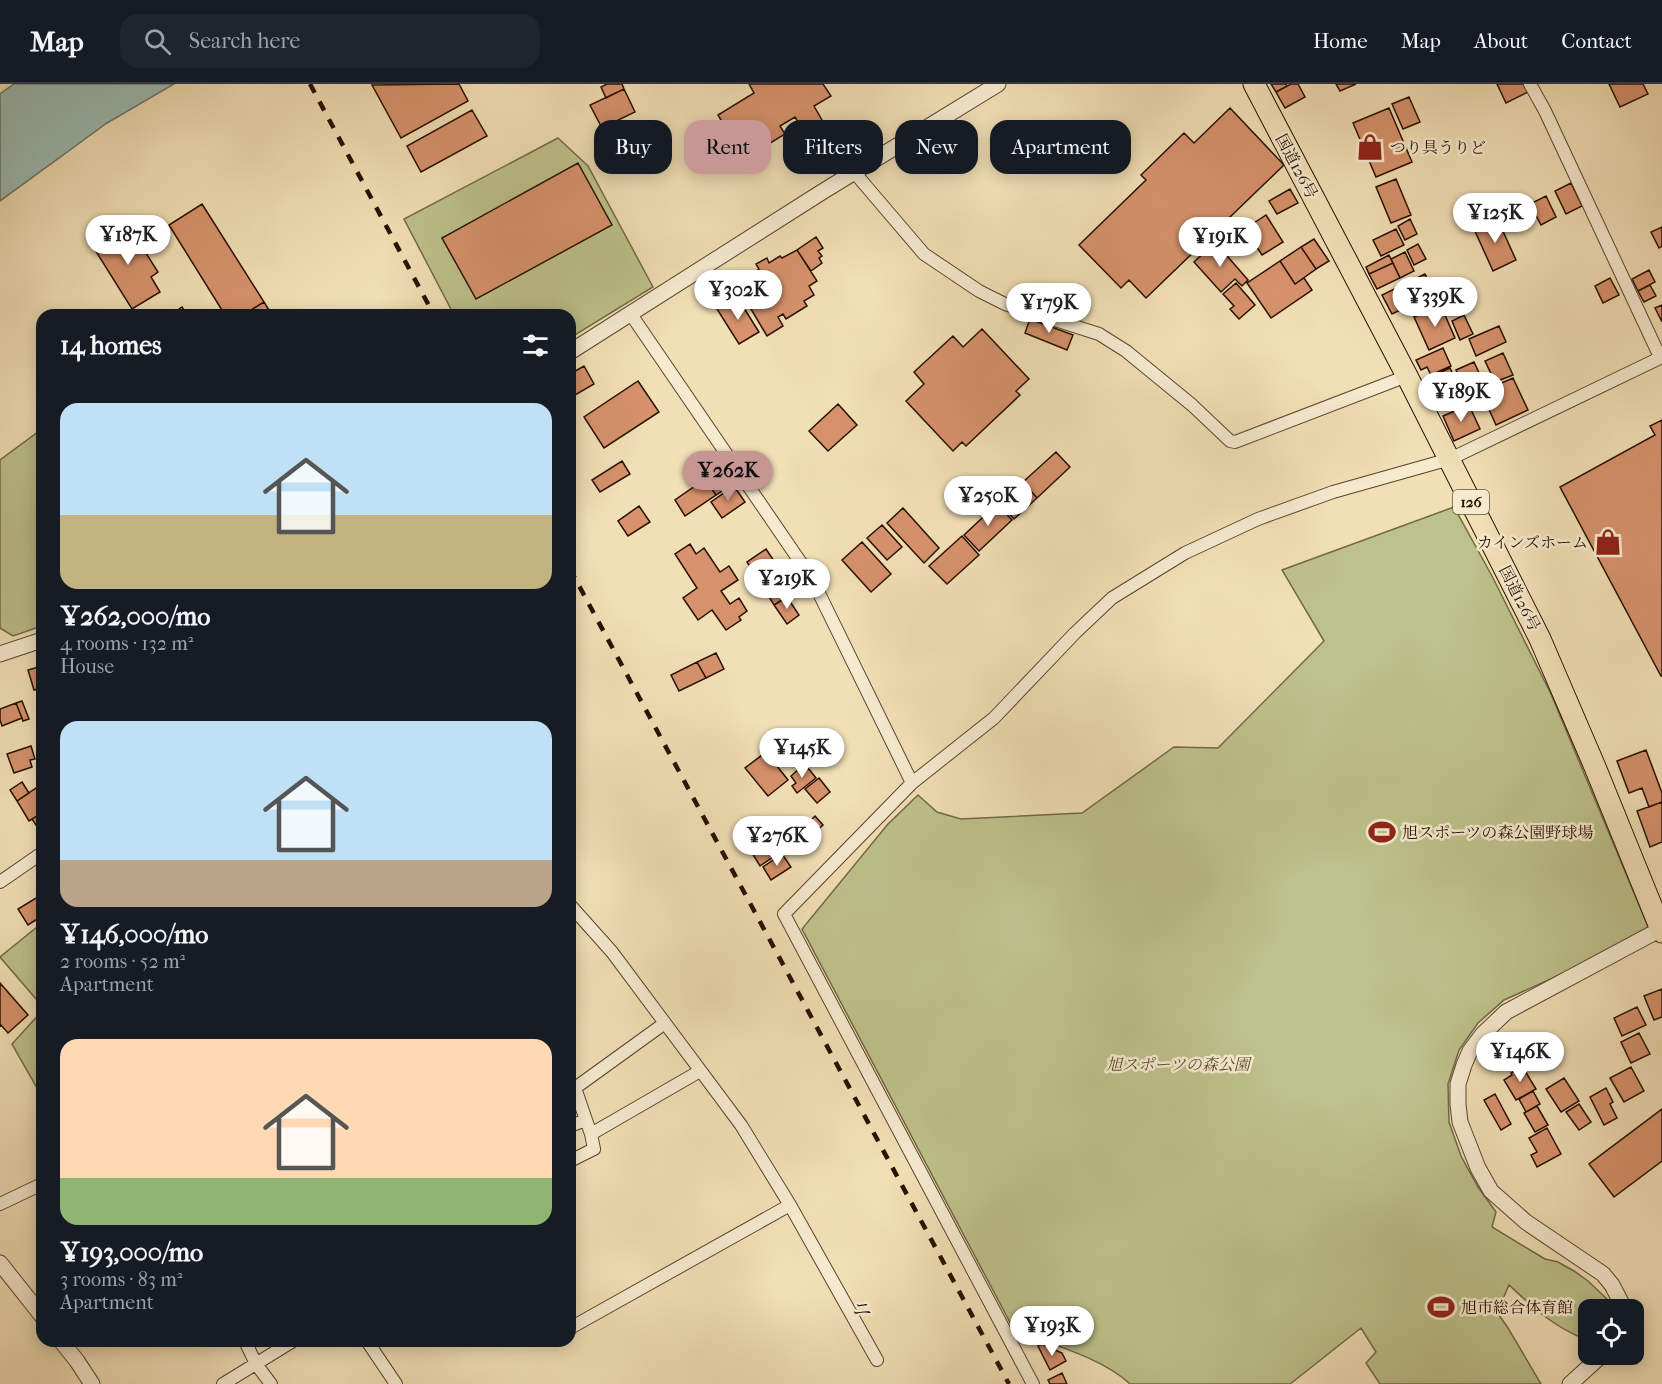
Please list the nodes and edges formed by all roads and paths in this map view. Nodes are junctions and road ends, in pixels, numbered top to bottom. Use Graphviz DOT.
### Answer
graph roads {
  1 [pos="998,84"];
  2 [pos="1254,84"];
  3 [pos="1530,84"];
  4 [pos="883,154"];
  5 [pos="851,174"];
  6 [pos="856,174"];
  7 [pos="630,313"];
  8 [pos="576,348"];
  9 [pos="1661,357"];
  10 [pos="1407,376"];
  11 [pos="1450,459"];
  12 [pos="36,642"];
  13 [pos="0,654"];
  14 [pos="912,783"];
  15 [pos="36,858"];
  16 [pos="0,882"];
  17 [pos="576,912"];
  18 [pos="1662,931"];
  19 [pos="665,1023"];
  20 [pos="700,1071"];
  21 [pos="576,1082"];
  22 [pos="576,1092"];
  23 [pos="586,1120"];
  24 [pos="576,1124"];
  25 [pos="591,1134"];
  26 [pos="576,1158"];
  27 [pos="36,1187"];
  28 [pos="0,1204"];
  29 [pos="790,1205"];
  30 [pos="0,1263"];
  31 [pos="1619,1299"];
  32 [pos="36,1308"];
  33 [pos="576,1326"];
  34 [pos="66,1347"];
  35 [pos="248,1347"];
  36 [pos="283,1347"];
  37 [pos="371,1347"];
  38 [pos="876,1360"];
  39 [pos="256,1364"];
  40 [pos="1591,1365"];
  41 [pos="92,1384"];
  42 [pos="223,1384"];
  43 [pos="271,1384"];
  44 [pos="396,1384"];
  45 [pos="1033,1384"];
  46 [pos="1570,1384"];
  1 -- 4 [label="street"];
  2 -- 10 [label="highway, 国道126号 / 126"];
  3 -- 9 [label="street"];
  5 -- 7 [label="street"];
  6 -- 10 [label="street"];
  7 -- 8 [label="street"];
  7 -- 14 [label="street"];
  9 -- 11 [label="street"];
  10 -- 11 [label="highway, 国道126号 / 126"];
  11 -- 14 [label="street"];
  11 -- 18 [label="highway, 国道126号 / 126"];
  12 -- 13 [label="street"];
  14 -- 45 [label="street"];
  15 -- 16 [label="street"];
  17 -- 19 [label="street"];
  18 -- 31 [label="street"];
  19 -- 20 [label="street"];
  19 -- 21 [label="street"];
  20 -- 25 [label="street"];
  20 -- 29 [label="street"];
  22 -- 23 [label="street"];
  23 -- 24 [label="street"];
  23 -- 25 [label="street"];
  25 -- 26 [label="street"];
  27 -- 28 [label="street"];
  29 -- 33 [label="street"];
  29 -- 38 [label="street"];
  30 -- 32 [label="street"];
  34 -- 41 [label="street"];
  35 -- 39 [label="street"];
  36 -- 39 [label="street"];
  37 -- 44 [label="street"];
  39 -- 42 [label="street"];
  39 -- 43 [label="street"];
  40 -- 46 [label="street"];
}
